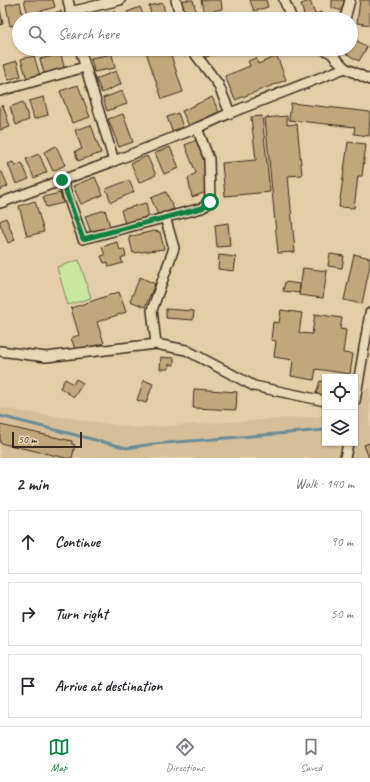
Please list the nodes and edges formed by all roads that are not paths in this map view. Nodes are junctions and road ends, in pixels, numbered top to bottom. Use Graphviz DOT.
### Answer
graph roads {
  1 [pos="68,0"];
  2 [pos="120,0"];
  3 [pos="176,0"];
  4 [pos="284,0"];
  5 [pos="350,0"];
  6 [pos="70,12"];
  7 [pos="81,12"];
  8 [pos="180,12"];
  9 [pos="289,12"];
  10 [pos="347,12"];
  11 [pos="82,56"];
  12 [pos="197,56"];
  13 [pos="334,56"];
  14 [pos="85,67"];
  15 [pos="345,68"];
  16 [pos="370,80"];
  17 [pos="0,91"];
  18 [pos="230,113"];
  19 [pos="197,128"];
  20 [pos="114,161"];
  21 [pos="62,180"];
  22 [pos="0,203"];
  23 [pos="165,218"];
  24 [pos="370,313"];
  25 [pos="368,341"];
  26 [pos="156,344"];
  27 [pos="0,352"];
  28 [pos="358,387"];
  29 [pos="322,400"];
  30 [pos="348,446"];
  31 [pos="346,458"];
  1 -- 6 [label="street"];
  2 -- 7 [label="street"];
  3 -- 8 [label="street"];
  4 -- 9 [label="street"];
  5 -- 10 [label="street"];
  11 -- 14 [label="street"];
  12 -- 18 [label="street"];
  13 -- 15 [label="street"];
  14 -- 17 [label="street"];
  14 -- 20 [label="street"];
  15 -- 16 [label="street"];
  15 -- 18 [label="street"];
  18 -- 19 [label="street"];
  19 -- 20 [label="street"];
  19 -- 23 [label="street"];
  20 -- 21 [label="street"];
  21 -- 22 [label="street"];
  21 -- 23 [label="street"];
  23 -- 26 [label="street"];
  24 -- 25 [label="street"];
  25 -- 28 [label="street"];
  26 -- 27 [label="street"];
  26 -- 29 [label="street"];
  30 -- 31 [label="street"];
}
